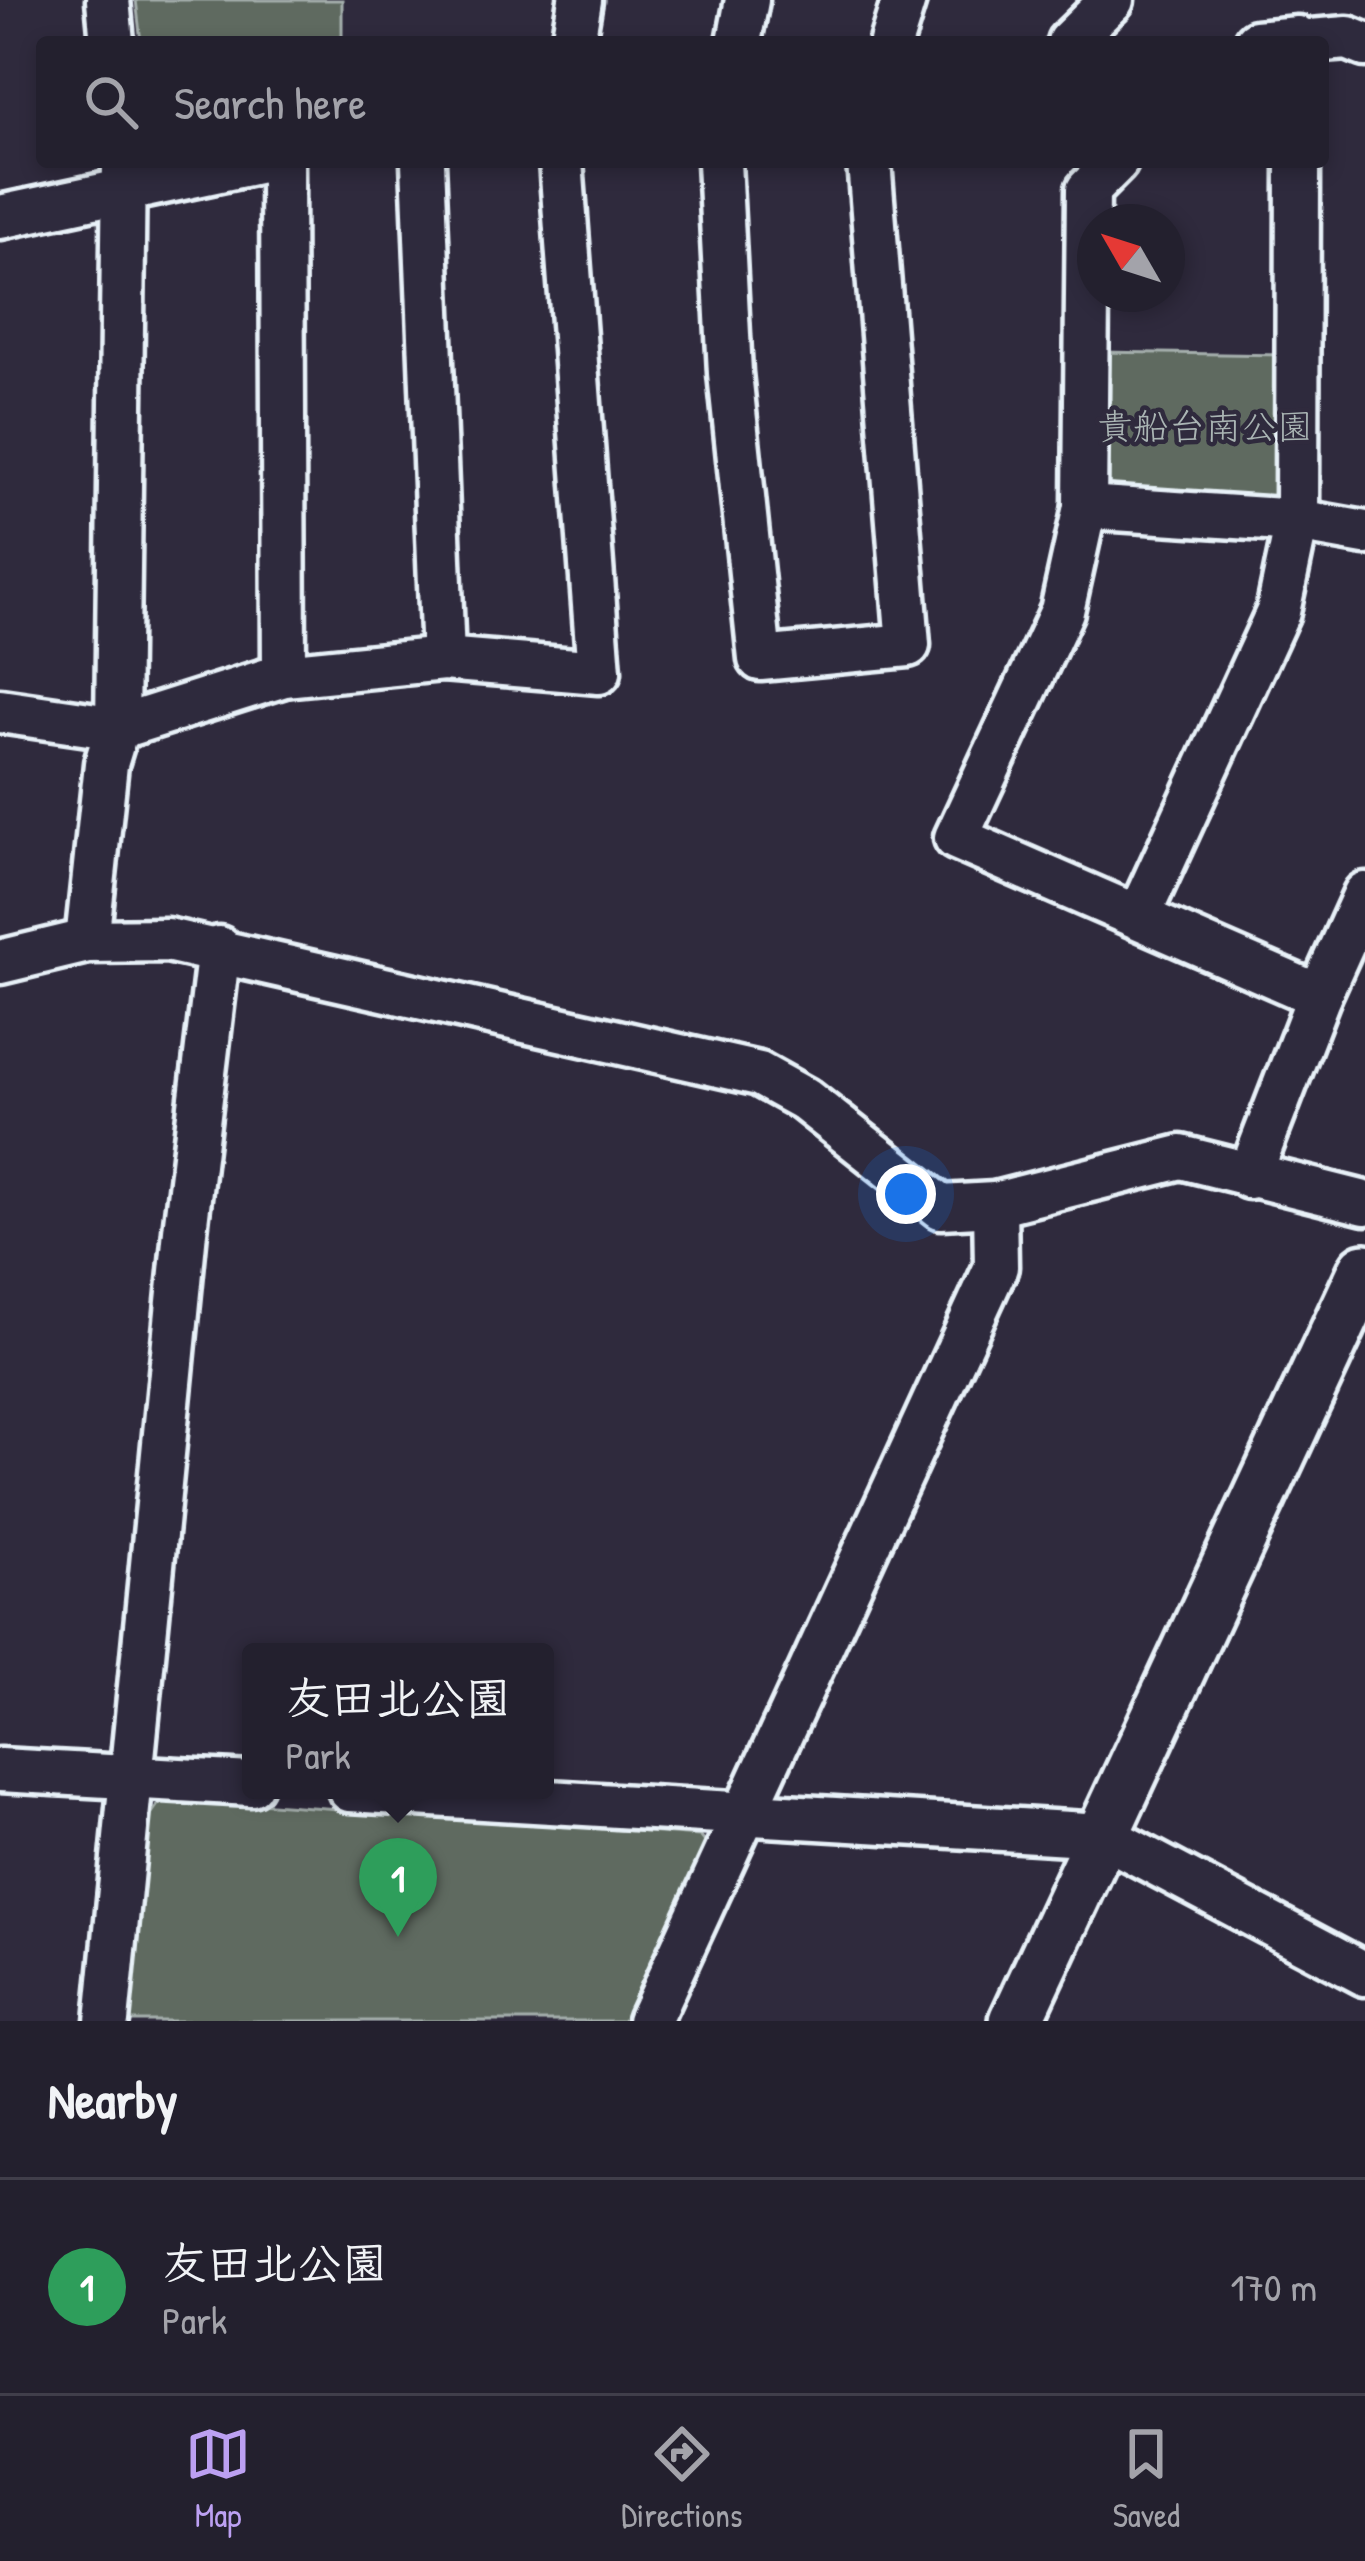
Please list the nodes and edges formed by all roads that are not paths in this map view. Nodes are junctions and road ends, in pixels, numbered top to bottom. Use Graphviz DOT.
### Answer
graph roads {
  1 [pos="108,0"];
  2 [pos="580,0"];
  3 [pos="747,0"];
  4 [pos="904,0"];
  5 [pos="1112,0"];
  6 [pos="111,36"];
  7 [pos="574,36"];
  8 [pos="740,36"];
  9 [pos="893,36"];
  10 [pos="1075,36"];
  11 [pos="1329,39"];
  12 [pos="1365,45"];
  13 [pos="205,168"];
  14 [pos="282,168"];
  15 [pos="423,168"];
  16 [pos="561,168"];
  17 [pos="719,168"];
  18 [pos="869,168"];
  19 [pos="1110,168"];
  20 [pos="1298,168"];
  21 [pos="126,177"];
  22 [pos="0,217"];
  23 [pos="1085,507"];
  24 [pos="1297,521"];
  25 [pos="1365,532"];
  26 [pos="443,659"];
  27 [pos="284,675"];
  28 [pos="0,711"];
  29 [pos="117,728"];
  30 [pos="1365,894"];
  31 [pos="1139,915"];
  32 [pos="88,941"];
  33 [pos="219,948"];
  34 [pos="0,962"];
  35 [pos="1319,996"];
  36 [pos="1249,1178"];
  37 [pos="1365,1203"];
  38 [pos="995,1204"];
  39 [pos="1365,1270"];
  40 [pos="0,1770"];
  41 [pos="130,1776"];
  42 [pos="242,1783"];
  43 [pos="496,1799"];
  44 [pos="740,1814"];
  45 [pos="1102,1835"];
  46 [pos="1365,1974"];
  47 [pos="107,2021"];
  48 [pos="649,2021"];
  49 [pos="1016,2021"];
  1 -- 6 [label="street"];
  2 -- 7 [label="street"];
  3 -- 8 [label="street"];
  4 -- 9 [label="street"];
  5 -- 10 [label="street"];
  11 -- 12 [label="street"];
  13 -- 21 [label="street"];
  14 -- 27 [label="street"];
  15 -- 26 [label="street"];
  16 -- 26 [label="street"];
  17 -- 18 [label="street"];
  19 -- 23 [label="street"];
  20 -- 24 [label="street"];
  21 -- 22 [label="street"];
  21 -- 29 [label="street"];
  23 -- 24 [label="street"];
  23 -- 31 [label="street"];
  24 -- 25 [label="street"];
  24 -- 31 [label="street"];
  26 -- 27 [label="street"];
  27 -- 29 [label="street"];
  28 -- 29 [label="street"];
  29 -- 32 [label="street"];
  30 -- 35 [label="street"];
  31 -- 35 [label="street"];
  32 -- 33 [label="street"];
  32 -- 34 [label="street"];
  33 -- 38 [label="street"];
  33 -- 41 [label="street"];
  35 -- 36 [label="street"];
  36 -- 37 [label="street"];
  36 -- 38 [label="street"];
  38 -- 44 [label="street"];
  39 -- 45 [label="street"];
  40 -- 41 [label="street"];
  41 -- 42 [label="street"];
  41 -- 47 [label="street"];
  43 -- 44 [label="street"];
  44 -- 45 [label="street"];
  44 -- 48 [label="street"];
  45 -- 46 [label="street"];
  45 -- 49 [label="street"];
}
